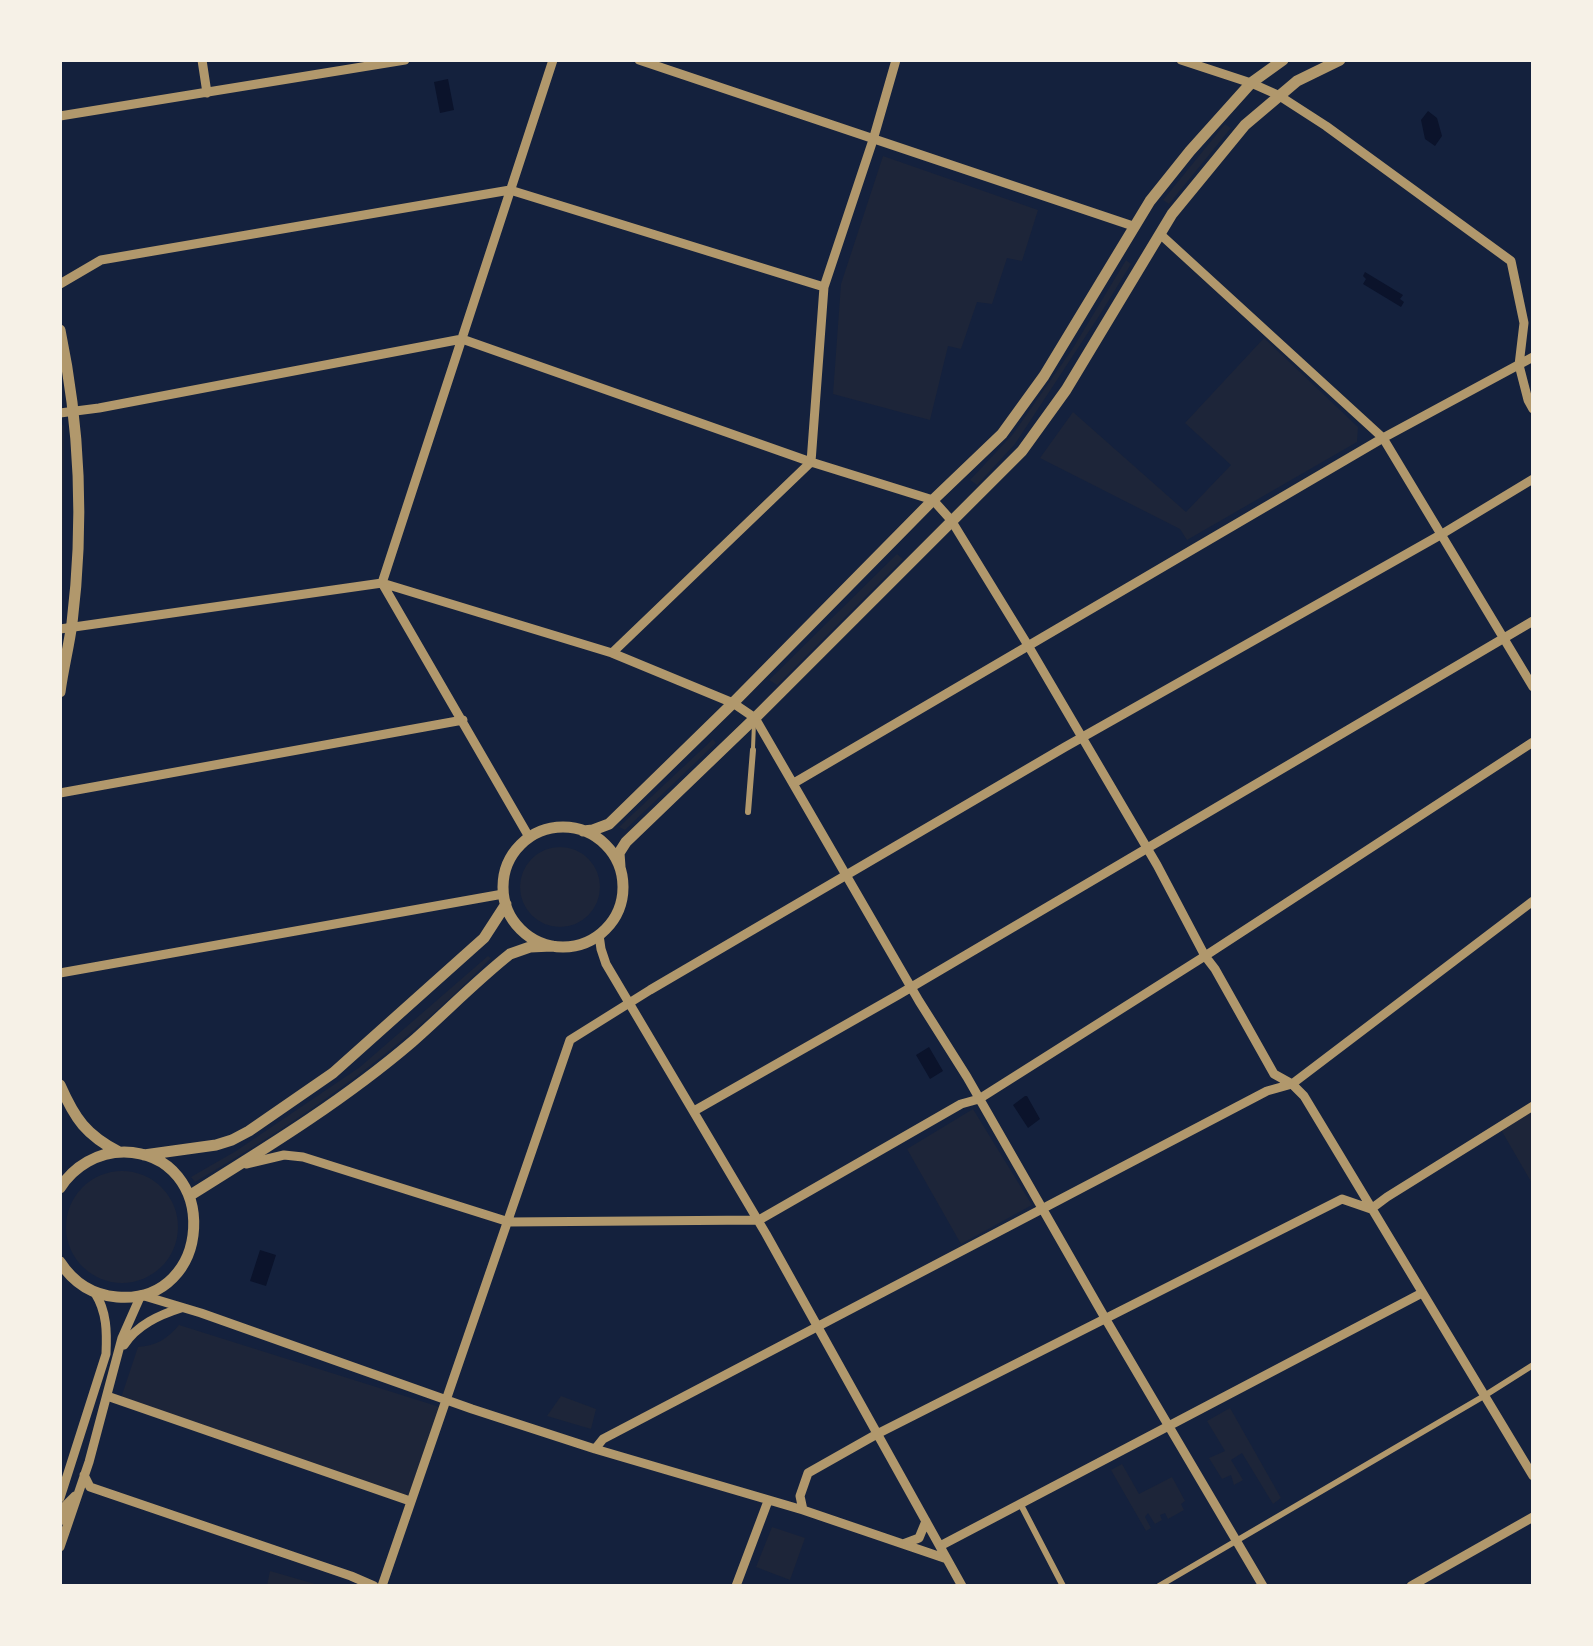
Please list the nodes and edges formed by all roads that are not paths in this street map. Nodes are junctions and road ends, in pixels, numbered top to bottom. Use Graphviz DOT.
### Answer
graph roads {
  1 [pos="202,60"];
  2 [pos="405,60"];
  3 [pos="554,60"];
  4 [pos="638,60"];
  5 [pos="896,60"];
  6 [pos="1181,60"];
  7 [pos="1282,60"];
  8 [pos="1340,60"];
  9 [pos="1251,83"];
  10 [pos="207,93"];
  11 [pos="1278,95"];
  12 [pos="60,116"];
  13 [pos="873,140"];
  14 [pos="510,190"];
  15 [pos="1133,226"];
  16 [pos="1160,234"];
  17 [pos="60,284"];
  18 [pos="824,287"];
  19 [pos="60,330"];
  20 [pos="462,339"];
  21 [pos="1533,357"];
  22 [pos="1519,365"];
  23 [pos="1533,409"];
  24 [pos="66,412"];
  25 [pos="1383,438"];
  26 [pos="811,462"];
  27 [pos="1533,478"];
  28 [pos="932,500"];
  29 [pos="951,520"];
  30 [pos="1442,534"];
  31 [pos="382,583"];
  32 [pos="1533,621"];
  33 [pos="66,628"];
  34 [pos="1504,639"];
  35 [pos="1028,647"];
  36 [pos="612,653"];
  37 [pos="1533,687"];
  38 [pos="60,692"];
  39 [pos="733,704"];
  40 [pos="755,718"];
  41 [pos="463,720"];
  42 [pos="1081,738"];
  43 [pos="1533,742"];
  44 [pos="752,750"];
  45 [pos="794,784"];
  46 [pos="60,794"];
  47 [pos="748,812"];
  48 [pos="583,830"];
  49 [pos="529,837"];
  50 [pos="1146,848"];
  51 [pos="620,868"];
  52 [pos="846,876"];
  53 [pos="504,899"];
  54 [pos="1533,901"];
  55 [pos="600,934"];
  56 [pos="552,946"];
  57 [pos="1205,956"];
  58 [pos="60,973"];
  59 [pos="911,988"];
  60 [pos="629,1003"];
  61 [pos="1292,1084"];
  62 [pos="60,1085"];
  63 [pos="979,1099"];
  64 [pos="1533,1106"];
  65 [pos="694,1112"];
  66 [pos="119,1152"];
  67 [pos="144,1155"];
  68 [pos="238,1166"];
  69 [pos="60,1188"];
  70 [pos="189,1196"];
  71 [pos="1042,1208"];
  72 [pos="1370,1209"];
  73 [pos="758,1220"];
  74 [pos="509,1222"];
  75 [pos="62,1267"];
  76 [pos="93,1291"];
  77 [pos="1422,1292"];
  78 [pos="142,1295"];
  79 [pos="183,1307"];
  80 [pos="1105,1318"];
  81 [pos="818,1326"];
  82 [pos="118,1356"];
  83 [pos="1533,1365"];
  84 [pos="107,1396"];
  85 [pos="1484,1396"];
  86 [pos="446,1399"];
  87 [pos="1170,1427"];
  88 [pos="878,1434"];
  89 [pos="595,1449"];
  90 [pos="84,1475"];
  91 [pos="1533,1476"];
  92 [pos="90,1487"];
  93 [pos="78,1493"];
  94 [pos="60,1498"];
  95 [pos="768,1500"];
  96 [pos="410,1501"];
  97 [pos="1021,1505"];
  98 [pos="803,1510"];
  99 [pos="1533,1518"];
  100 [pos="60,1521"];
  101 [pos="926,1521"];
  102 [pos="1237,1539"];
  103 [pos="903,1544"];
  104 [pos="60,1546"];
  105 [pos="940,1546"];
  106 [pos="947,1559"];
  107 [pos="374,1586"];
  108 [pos="382,1586"];
  109 [pos="736,1586"];
  110 [pos="962,1586"];
  111 [pos="1063,1586"];
  112 [pos="1159,1586"];
  113 [pos="1264,1586"];
  114 [pos="1411,1586"];
  1 -- 10 [label="street"];
  2 -- 10 [label="street"];
  3 -- 14 [label="street"];
  4 -- 13 [label="street"];
  5 -- 13 [label="street"];
  6 -- 9 [label="street"];
  7 -- 9 [label="street"];
  8 -- 11 [label="street"];
  9 -- 11 [label="street"];
  9 -- 15 [label="street"];
  10 -- 12 [label="street"];
  11 -- 16 [label="street"];
  11 -- 22 [label="street"];
  13 -- 15 [label="street"];
  13 -- 18 [label="street"];
  14 -- 17 [label="street"];
  14 -- 18 [label="street"];
  14 -- 20 [label="street"];
  15 -- 28 [label="street"];
  16 -- 25 [label="street"];
  16 -- 29 [label="street"];
  18 -- 26 [label="street"];
  19 -- 24 [label="street"];
  20 -- 24 [label="street"];
  20 -- 26 [label="street"];
  20 -- 31 [label="street"];
  21 -- 22 [label="street"];
  22 -- 23 [label="street"];
  22 -- 25 [label="street"];
  24 -- 33 [label="street"];
  25 -- 30 [label="street"];
  25 -- 35 [label="street"];
  26 -- 28 [label="street"];
  26 -- 36 [label="street"];
  27 -- 30 [label="street"];
  28 -- 29 [label="street"];
  28 -- 39 [label="street"];
  29 -- 35 [label="street"];
  29 -- 40 [label="street"];
  30 -- 34 [label="street"];
  30 -- 42 [label="street"];
  31 -- 33 [label="street"];
  31 -- 36 [label="street"];
  31 -- 41 [label="street"];
  32 -- 34 [label="street"];
  33 -- 38 [label="street"];
  34 -- 37 [label="street"];
  34 -- 50 [label="street"];
  35 -- 42 [label="street"];
  35 -- 45 [label="street"];
  36 -- 39 [label="street"];
  39 -- 40 [label="street"];
  39 -- 48 [label="street"];
  40 -- 44 [label="lane"];
  40 -- 45 [label="street"];
  40 -- 51 [label="street"];
  41 -- 46 [label="street"];
  41 -- 49 [label="street"];
  42 -- 50 [label="street"];
  42 -- 52 [label="street"];
  43 -- 57 [label="street"];
  44 -- 47 [label="street"];
  45 -- 52 [label="street"];
  48 -- 49 [label="street"];
  48 -- 51 [label="street"];
  49 -- 53 [label="street"];
  50 -- 57 [label="street"];
  50 -- 59 [label="street"];
  51 -- 55 [label="street"];
  52 -- 59 [label="street"];
  52 -- 60 [label="street"];
  53 -- 56 [label="street"];
  53 -- 58 [label="street"];
  53 -- 67 [label="street"];
  54 -- 61 [label="street"];
  55 -- 56 [label="street"];
  55 -- 60 [label="street"];
  56 -- 68 [label="street"];
  57 -- 61 [label="street"];
  57 -- 63 [label="street"];
  59 -- 63 [label="street"];
  59 -- 65 [label="street"];
  60 -- 65 [label="street"];
  60 -- 74 [label="street"];
  61 -- 71 [label="street"];
  61 -- 72 [label="street"];
  62 -- 66 [label="street"];
  63 -- 71 [label="street"];
  63 -- 73 [label="street"];
  64 -- 72 [label="street"];
  65 -- 73 [label="street"];
  66 -- 67 [label="street"];
  66 -- 69 [label="street"];
  67 -- 70 [label="street"];
  68 -- 70 [label="street"];
  68 -- 74 [label="street"];
  70 -- 78 [label="street"];
  71 -- 80 [label="street"];
  71 -- 81 [label="street"];
  72 -- 77 [label="street"];
  72 -- 80 [label="street"];
  73 -- 74 [label="street"];
  73 -- 81 [label="street"];
  74 -- 86 [label="street"];
  75 -- 76 [label="street"];
  76 -- 78 [label="street"];
  76 -- 94 [label="street"];
  77 -- 85 [label="street"];
  77 -- 87 [label="street"];
  78 -- 79 [label="street"];
  78 -- 82 [label="street"];
  79 -- 82 [label="street"];
  79 -- 86 [label="street"];
  80 -- 87 [label="street"];
  80 -- 88 [label="street"];
  81 -- 88 [label="street"];
  81 -- 89 [label="street"];
  82 -- 84 [label="street"];
  83 -- 85 [label="street"];
  84 -- 90 [label="street"];
  84 -- 96 [label="street"];
  85 -- 91 [label="street"];
  85 -- 102 [label="street"];
  86 -- 89 [label="street"];
  86 -- 96 [label="street"];
  87 -- 97 [label="street"];
  87 -- 102 [label="street"];
  88 -- 98 [label="street"];
  88 -- 101 [label="street"];
  89 -- 95 [label="street"];
  90 -- 92 [label="street"];
  90 -- 93 [label="street"];
  92 -- 93 [label="street"];
  92 -- 107 [label="street"];
  93 -- 100 [label="street"];
  93 -- 104 [label="street"];
  95 -- 98 [label="street"];
  95 -- 109 [label="street"];
  96 -- 108 [label="street"];
  97 -- 105 [label="street"];
  97 -- 111 [label="street"];
  98 -- 103 [label="street"];
  99 -- 114 [label="street"];
  101 -- 103 [label="street"];
  101 -- 105 [label="street"];
  102 -- 112 [label="street"];
  102 -- 113 [label="street"];
  103 -- 106 [label="street"];
  105 -- 106 [label="street"];
  106 -- 110 [label="street"];
}
